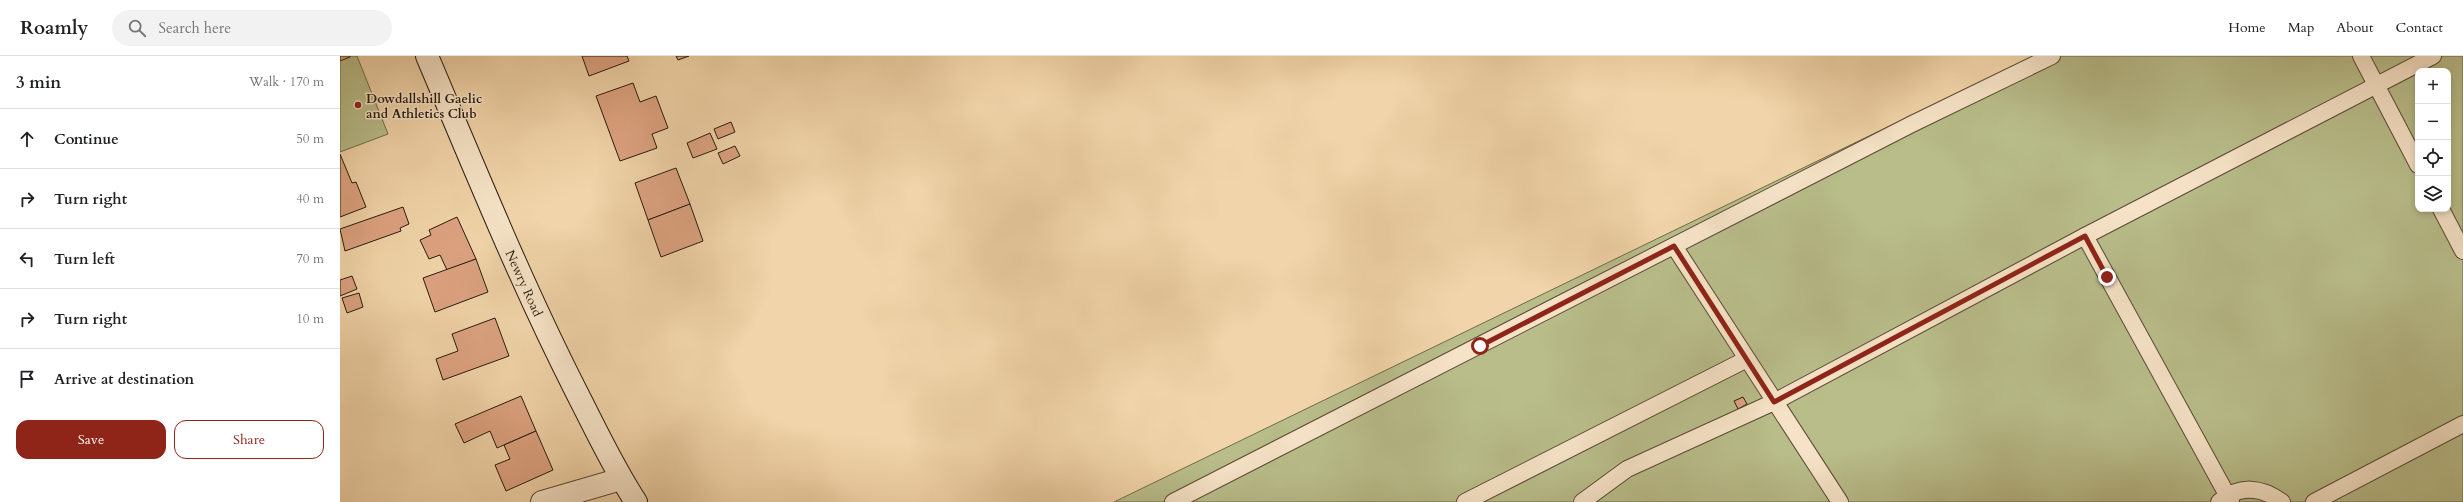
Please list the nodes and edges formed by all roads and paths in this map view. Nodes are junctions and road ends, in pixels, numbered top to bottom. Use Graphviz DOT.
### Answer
graph roads {
  1 [pos="427,56"];
  2 [pos="2052,56"];
  3 [pos="2361,56"];
  4 [pos="2433,56"];
  5 [pos="2377,85"];
  6 [pos="2415,159"];
  7 [pos="2443,212"];
  8 [pos="2085,236"];
  9 [pos="1674,246"];
  10 [pos="2463,251"];
  11 [pos="1747,359"];
  12 [pos="1774,402"];
  13 [pos="2463,424"];
  14 [pos="621,480"];
  15 [pos="2226,500"];
  16 [pos="542,502"];
  17 [pos="636,502"];
  18 [pos="1174,502"];
  19 [pos="1465,502"];
  20 [pos="1582,502"];
  21 [pos="1840,502"];
  22 [pos="2282,502"];
  23 [pos="2314,502"];
  1 -- 14 [label="main road, Newry Road"];
  2 -- 9 [label="lane"];
  3 -- 5 [label="lane"];
  4 -- 5 [label="lane"];
  5 -- 6 [label="lane"];
  5 -- 8 [label="lane"];
  7 -- 10 [label="lane"];
  8 -- 12 [label="lane"];
  8 -- 15 [label="lane"];
  9 -- 11 [label="lane"];
  9 -- 18 [label="lane"];
  11 -- 12 [label="lane"];
  11 -- 19 [label="lane"];
  12 -- 20 [label="lane"];
  12 -- 21 [label="lane"];
  13 -- 23 [label="lane"];
  14 -- 16 [label="main road"];
  14 -- 17 [label="main road, Newry Road"];
  15 -- 22 [label="lane"];
}
